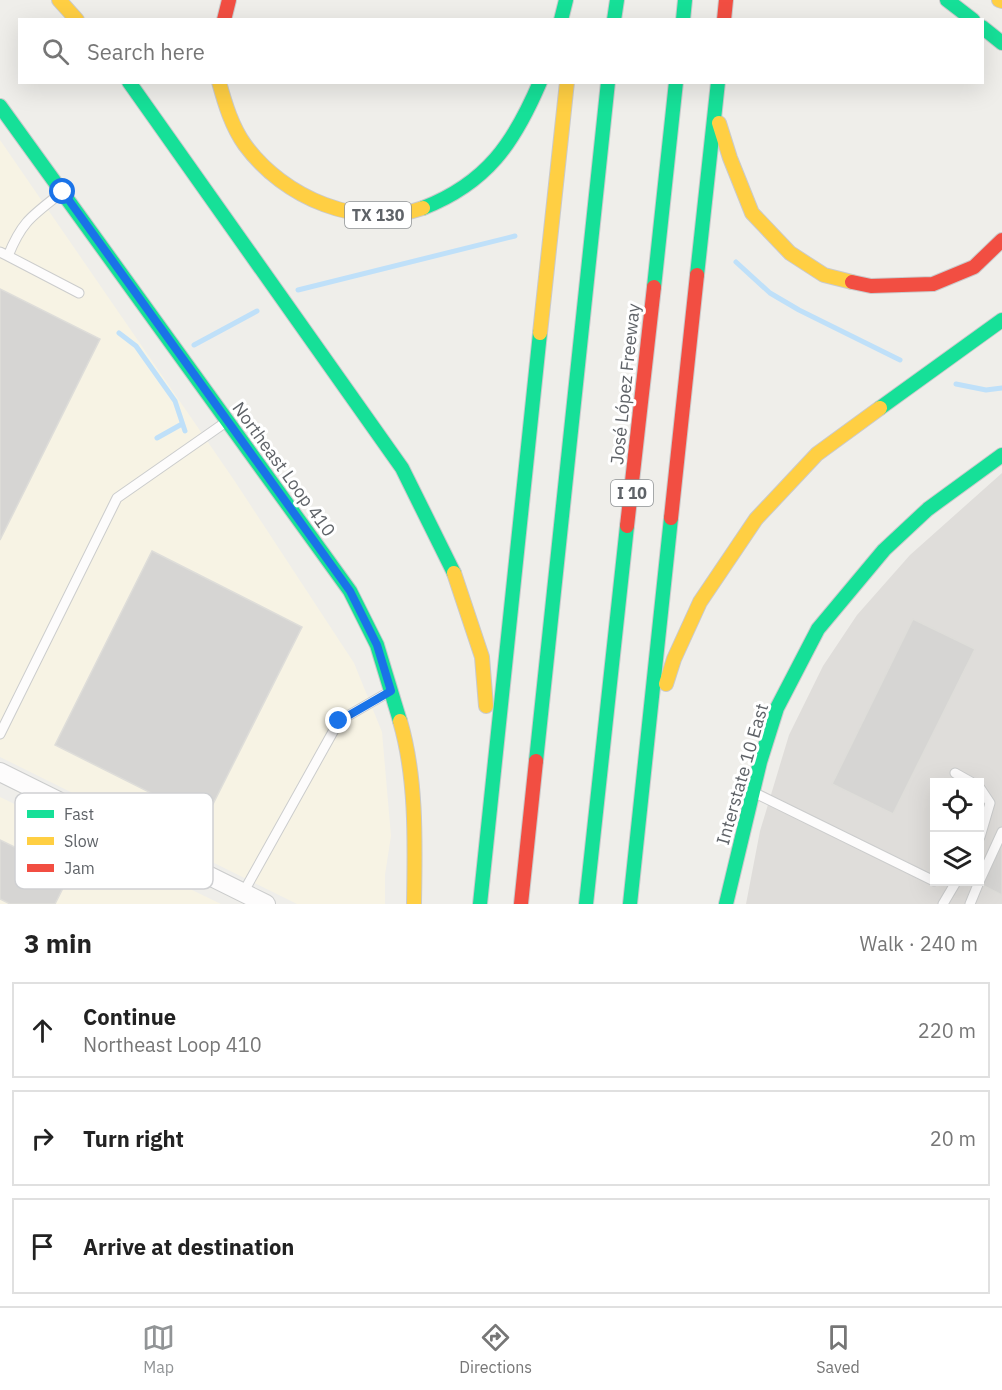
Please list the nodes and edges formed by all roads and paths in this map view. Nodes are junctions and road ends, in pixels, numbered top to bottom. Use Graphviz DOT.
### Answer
graph roads {
  1 [pos="59,0"];
  2 [pos="229,0"];
  3 [pos="566,0"];
  4 [pos="576,0"];
  5 [pos="616,0"];
  6 [pos="685,0"];
  7 [pos="726,0"];
  8 [pos="947,0"];
  9 [pos="75,18"];
  10 [pos="224,18"];
  11 [pos="562,18"];
  12 [pos="574,18"];
  13 [pos="615,18"];
  14 [pos="683,18"];
  15 [pos="724,18"];
  16 [pos="970,18"];
  17 [pos="984,29"];
  18 [pos="1002,43"];
  19 [pos="130,84"];
  20 [pos="220,84"];
  21 [pos="539,84"];
  22 [pos="567,84"];
  23 [pos="608,84"];
  24 [pos="676,84"];
  25 [pos="718,84"];
  26 [pos="0,106"];
  27 [pos="715,110"];
  28 [pos="63,192"];
  29 [pos="1002,240"];
  30 [pos="4,254"];
  31 [pos="79,293"];
  32 [pos="1002,320"];
  33 [pos="228,421"];
  34 [pos="1002,455"];
  35 [pos="391,691"];
  36 [pos="0,734"];
  37 [pos="649,734"];
  38 [pos="0,772"];
  39 [pos="955,772"];
  40 [pos="964,778"];
  41 [pos="492,787"];
  42 [pos="753,792"];
  43 [pos="42,793"];
  44 [pos="984,794"];
  45 [pos="984,823"];
  46 [pos="1002,832"];
  47 [pos="984,870"];
  48 [pos="213,878"];
  49 [pos="930,879"];
  50 [pos="953,886"];
  51 [pos="977,886"];
  52 [pos="243,893"];
  53 [pos="266,904"];
  54 [pos="414,904"];
  55 [pos="480,904"];
  56 [pos="521,904"];
  57 [pos="586,904"];
  58 [pos="630,904"];
  59 [pos="726,904"];
  60 [pos="943,904"];
  61 [pos="970,904"];
  1 -- 9 [label="main road"];
  2 -- 10 [label="main road"];
  3 -- 11 [label="main road"];
  4 -- 12 [label="main road"];
  5 -- 13 [label="main road"];
  6 -- 14 [label="main road"];
  7 -- 15 [label="main road"];
  8 -- 16 [label="main road"];
  17 -- 18 [label="main road"];
  19 -- 41 [label="main road"];
  20 -- 21 [label="main road, TX 130"];
  22 -- 41 [label="main road"];
  23 -- 56 [label="main road"];
  24 -- 57 [label="main road, José López Freeway / I 10"];
  25 -- 27 [label="main road"];
  26 -- 28 [label="main road, Northeast Loop 410"];
  27 -- 29 [label="main road"];
  27 -- 37 [label="main road"];
  28 -- 30 [label="lane"];
  28 -- 33 [label="main road, Northeast Loop 410"];
  30 -- 31 [label="lane"];
  32 -- 37 [label="main road"];
  33 -- 35 [label="main road, Northeast Loop 410"];
  33 -- 36 [label="lane"];
  34 -- 42 [label="main road, Interstate 10 East"];
  35 -- 52 [label="lane"];
  35 -- 54 [label="main road, Northeast Loop 410"];
  37 -- 58 [label="main road"];
  38 -- 43 [label="street"];
  39 -- 40 [label="lane"];
  41 -- 55 [label="main road"];
  42 -- 49 [label="lane"];
  42 -- 59 [label="main road, Interstate 10 East"];
  44 -- 45 [label="lane"];
  46 -- 47 [label="lane"];
  48 -- 52 [label="street"];
  50 -- 60 [label="lane"];
  51 -- 61 [label="lane"];
  52 -- 53 [label="street"];
}
